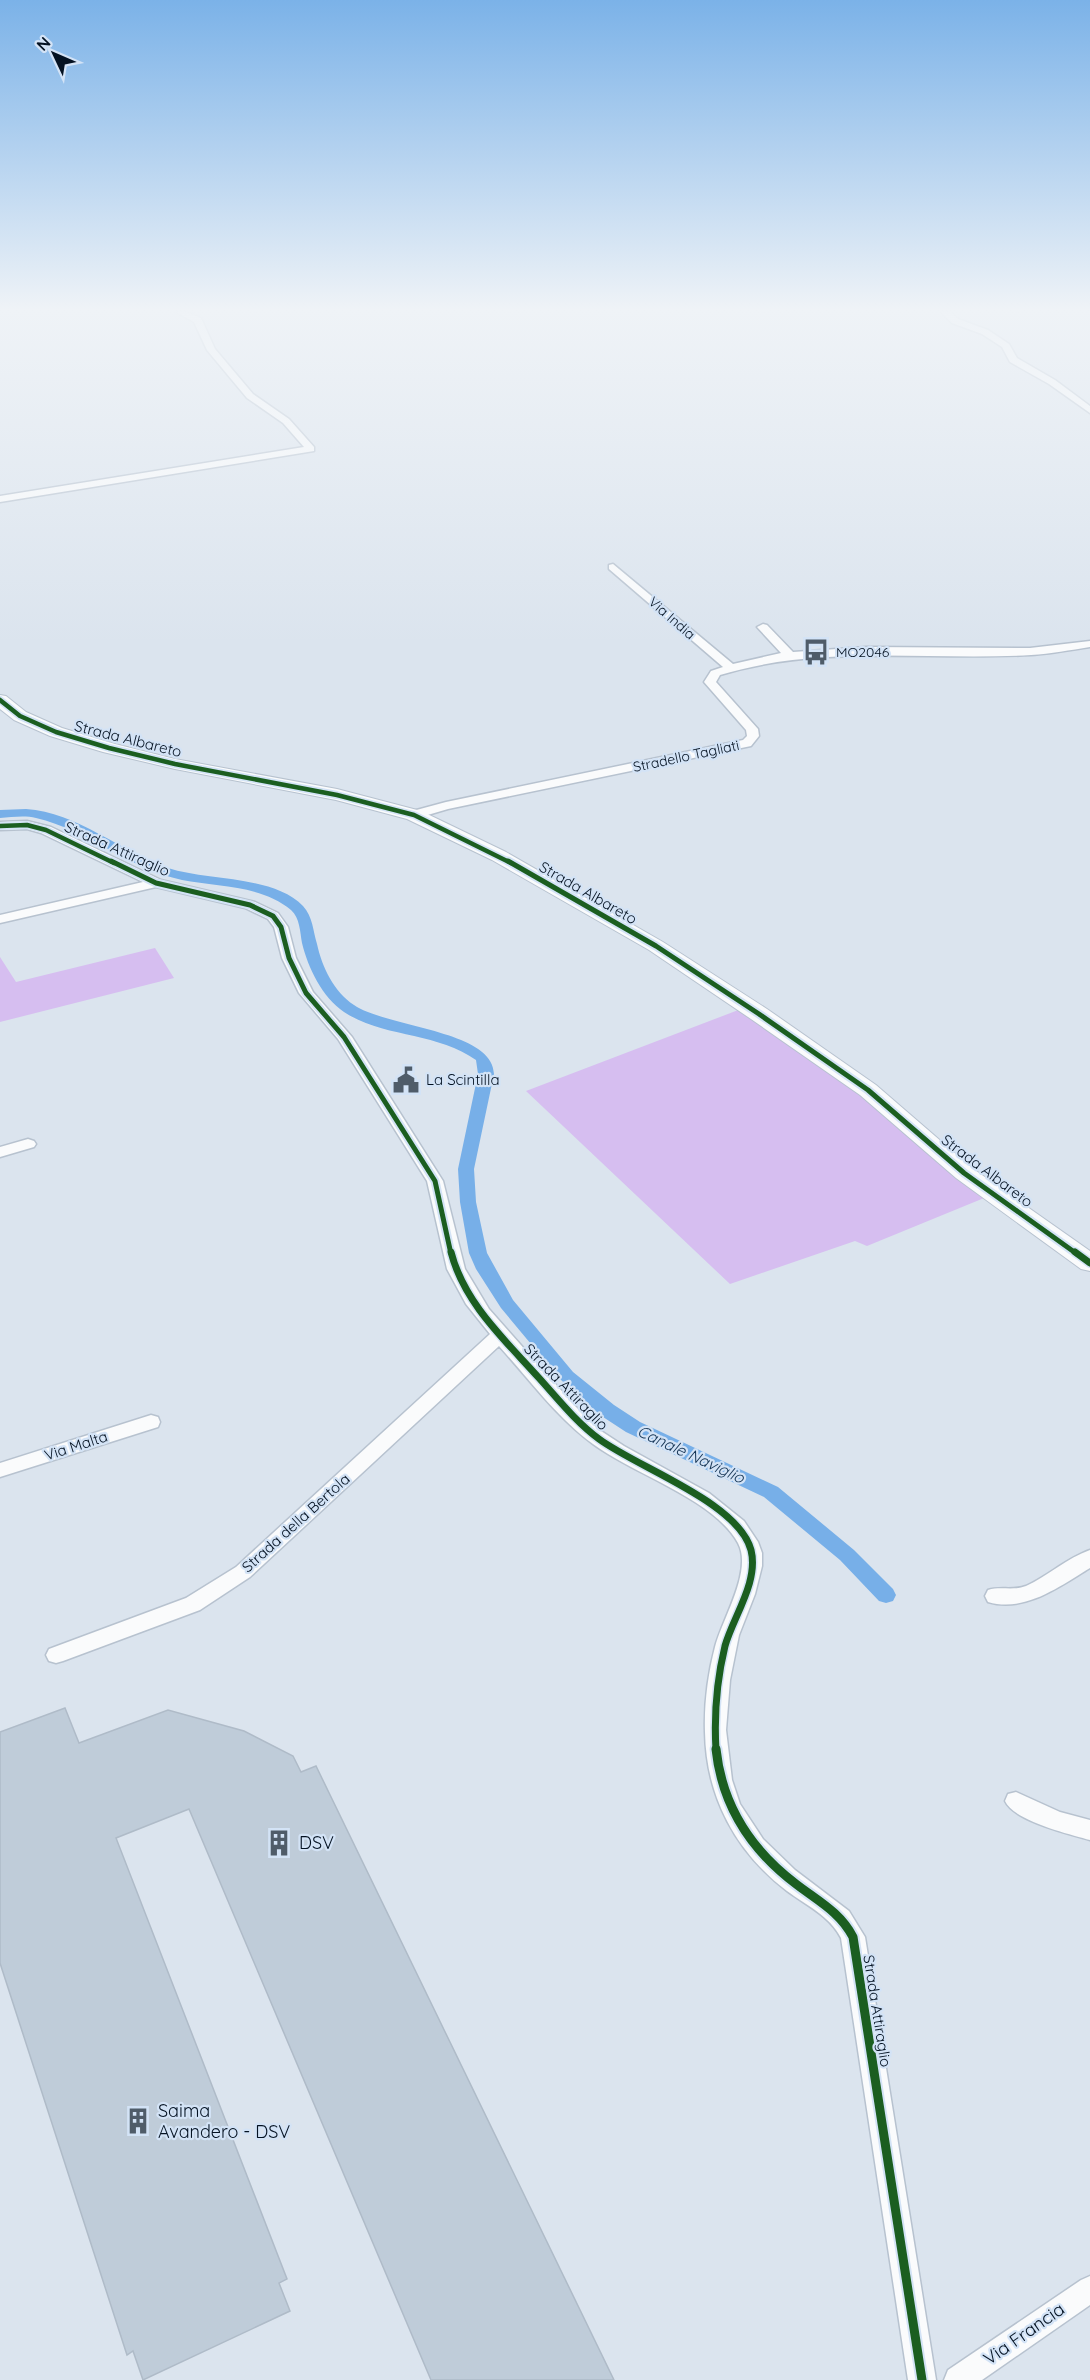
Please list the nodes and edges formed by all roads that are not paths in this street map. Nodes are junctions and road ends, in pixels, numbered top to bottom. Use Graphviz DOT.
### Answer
graph roads {
  1 [pos="288,423"];
  2 [pos="0,499"];
  3 [pos="613,567"];
  4 [pos="763,627"];
  5 [pos="1090,644"];
  6 [pos="790,656"];
  7 [pos="731,668"];
  8 [pos="0,700"];
  9 [pos="414,815"];
  10 [pos="0,826"];
  11 [pos="156,883"];
  12 [pos="0,919"];
  13 [pos="28,1144"];
  14 [pos="0,1152"];
  15 [pos="1090,1263"];
  16 [pos="500,1335"];
  17 [pos="152,1422"];
  18 [pos="0,1470"];
  19 [pos="1090,1558"];
  20 [pos="995,1596"];
  21 [pos="56,1655"];
  22 [pos="1016,1801"];
  23 [pos="1090,1830"];
  24 [pos="1090,2289"];
  25 [pos="922,2380"];
  26 [pos="958,2380"];
  1 -- 2 [label="street"];
  3 -- 7 [label="street, Via India"];
  4 -- 6 [label="street"];
  5 -- 6 [label="street, Stradello Tagliati"];
  6 -- 7 [label="street, Stradello Tagliati"];
  7 -- 9 [label="street, Stradello Tagliati"];
  8 -- 9 [label="street, Strada Albareto"];
  9 -- 15 [label="street, Strada Albareto"];
  10 -- 11 [label="street, Strada Attiraglio"];
  11 -- 12 [label="street"];
  11 -- 16 [label="street, Strada Attiraglio"];
  13 -- 14 [label="street"];
  16 -- 21 [label="street, Strada della Bertola"];
  16 -- 25 [label="street, Strada Attiraglio"];
  17 -- 18 [label="street, Via Malta"];
  19 -- 20 [label="street"];
  22 -- 23 [label="street"];
  24 -- 26 [label="street, Via Francia"];
}
